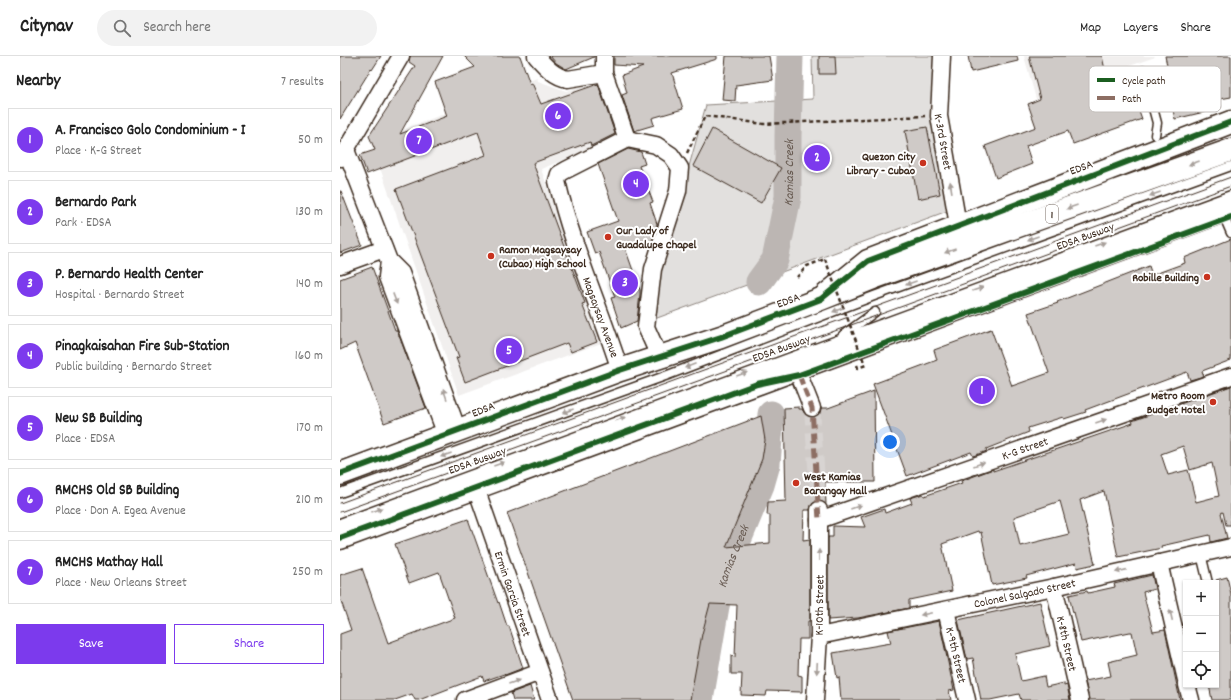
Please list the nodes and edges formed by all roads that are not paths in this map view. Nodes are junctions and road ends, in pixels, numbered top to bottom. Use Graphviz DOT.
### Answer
graph roads {
  1 [pos="401,56"];
  2 [pos="536,56"];
  3 [pos="604,56"];
  4 [pos="942,56"];
  5 [pos="604,73"];
  6 [pos="1154,112"];
  7 [pos="1231,122"];
  8 [pos="1155,135"];
  9 [pos="627,139"];
  10 [pos="1231,150"];
  11 [pos="343,154"];
  12 [pos="1231,166"];
  13 [pos="1231,195"];
  14 [pos="1230,219"];
  15 [pos="958,225"];
  16 [pos="387,255"];
  17 [pos="340,265"];
  18 [pos="873,287"];
  19 [pos="821,299"];
  20 [pos="875,312"];
  21 [pos="876,332"];
  22 [pos="833,342"];
  23 [pos="659,356"];
  24 [pos="620,370"];
  25 [pos="799,375"];
  26 [pos="1231,376"];
  27 [pos="757,384"];
  28 [pos="812,408"];
  29 [pos="452,433"];
  30 [pos="340,474"];
  31 [pos="476,488"];
  32 [pos="340,493"];
  33 [pos="819,514"];
  34 [pos="340,523"];
  35 [pos="340,538"];
  36 [pos="1231,547"];
  37 [pos="1200,554"];
  38 [pos="1160,563"];
  39 [pos="1207,580"];
  40 [pos="1054,587"];
  41 [pos="946,610"];
  42 [pos="818,636"];
  43 [pos="1183,666"];
  44 [pos="540,672"];
  45 [pos="1188,688"];
  46 [pos="465,700"];
  47 [pos="550,700"];
  48 [pos="815,700"];
  49 [pos="967,700"];
  50 [pos="1080,700"];
  51 [pos="1191,700"];
  1 -- 11 [label="street"];
  2 -- 5 [label="street"];
  3 -- 5 [label="street"];
  15 -- 4 [label="street, K-3rd Street, one-way"];
  5 -- 9 [label="street"];
  6 -- 8 [label="lane"];
  7 -- 15 [label="main road, EDSA"];
  9 -- 23 [label="street"];
  9 -- 24 [label="street, Magsaysay Avenue"];
  10 -- 18 [label="main road, EDSA / 1, one-way"];
  11 -- 16 [label="street"];
  12 -- 18 [label="lane, EDSA Busway, one-way"];
  21 -- 13 [label="lane, EDSA Busway, one-way"];
  14 -- 21 [label="main road"];
  14 -- 25 [label="main road"];
  15 -- 19 [label="main road, EDSA"];
  16 -- 17 [label="street"];
  16 -- 29 [label="street"];
  18 -- 19 [label="main road, EDSA / 1"];
  18 -- 32 [label="lane, EDSA Busway, one-way"];
  19 -- 23 [label="main road, EDSA / 1"];
  20 -- 22 [label="lane"];
  21 -- 22 [label="lane, EDSA Busway"];
  21 -- 27 [label="main road"];
  22 -- 27 [label="lane"];
  34 -- 22 [label="lane, EDSA Busway, one-way"];
  23 -- 24 [label="main road, EDSA / 1"];
  24 -- 29 [label="main road, EDSA / 1"];
  25 -- 27 [label="main road"];
  25 -- 28 [label="street"];
  33 -- 26 [label="street, K-G Street, one-way"];
  27 -- 31 [label="main road"];
  29 -- 30 [label="main road, EDSA / 1"];
  31 -- 35 [label="main road"];
  31 -- 44 [label="street, Ermin Garcia Street"];
  42 -- 33 [label="street, K-10th Street, one-way"];
  36 -- 37 [label="street, Colonel Salgado Street"];
  37 -- 38 [label="street, Colonel Salgado Street"];
  37 -- 39 [label="lane"];
  38 -- 40 [label="street, Colonel Salgado Street, one-way"];
  43 -- 38 [label="street, one-way"];
  40 -- 41 [label="street, Colonel Salgado Street"];
  40 -- 50 [label="street, K-8th Street"];
  41 -- 42 [label="street, Colonel Salgado Street, one-way"];
  41 -- 49 [label="street, K-9th Street"];
  42 -- 48 [label="street, K-10th Street, one-way"];
  46 -- 44 [label="street, one-way"];
  44 -- 47 [label="street, Ermin Garcia Street"];
  45 -- 51 [label="street"];
}
